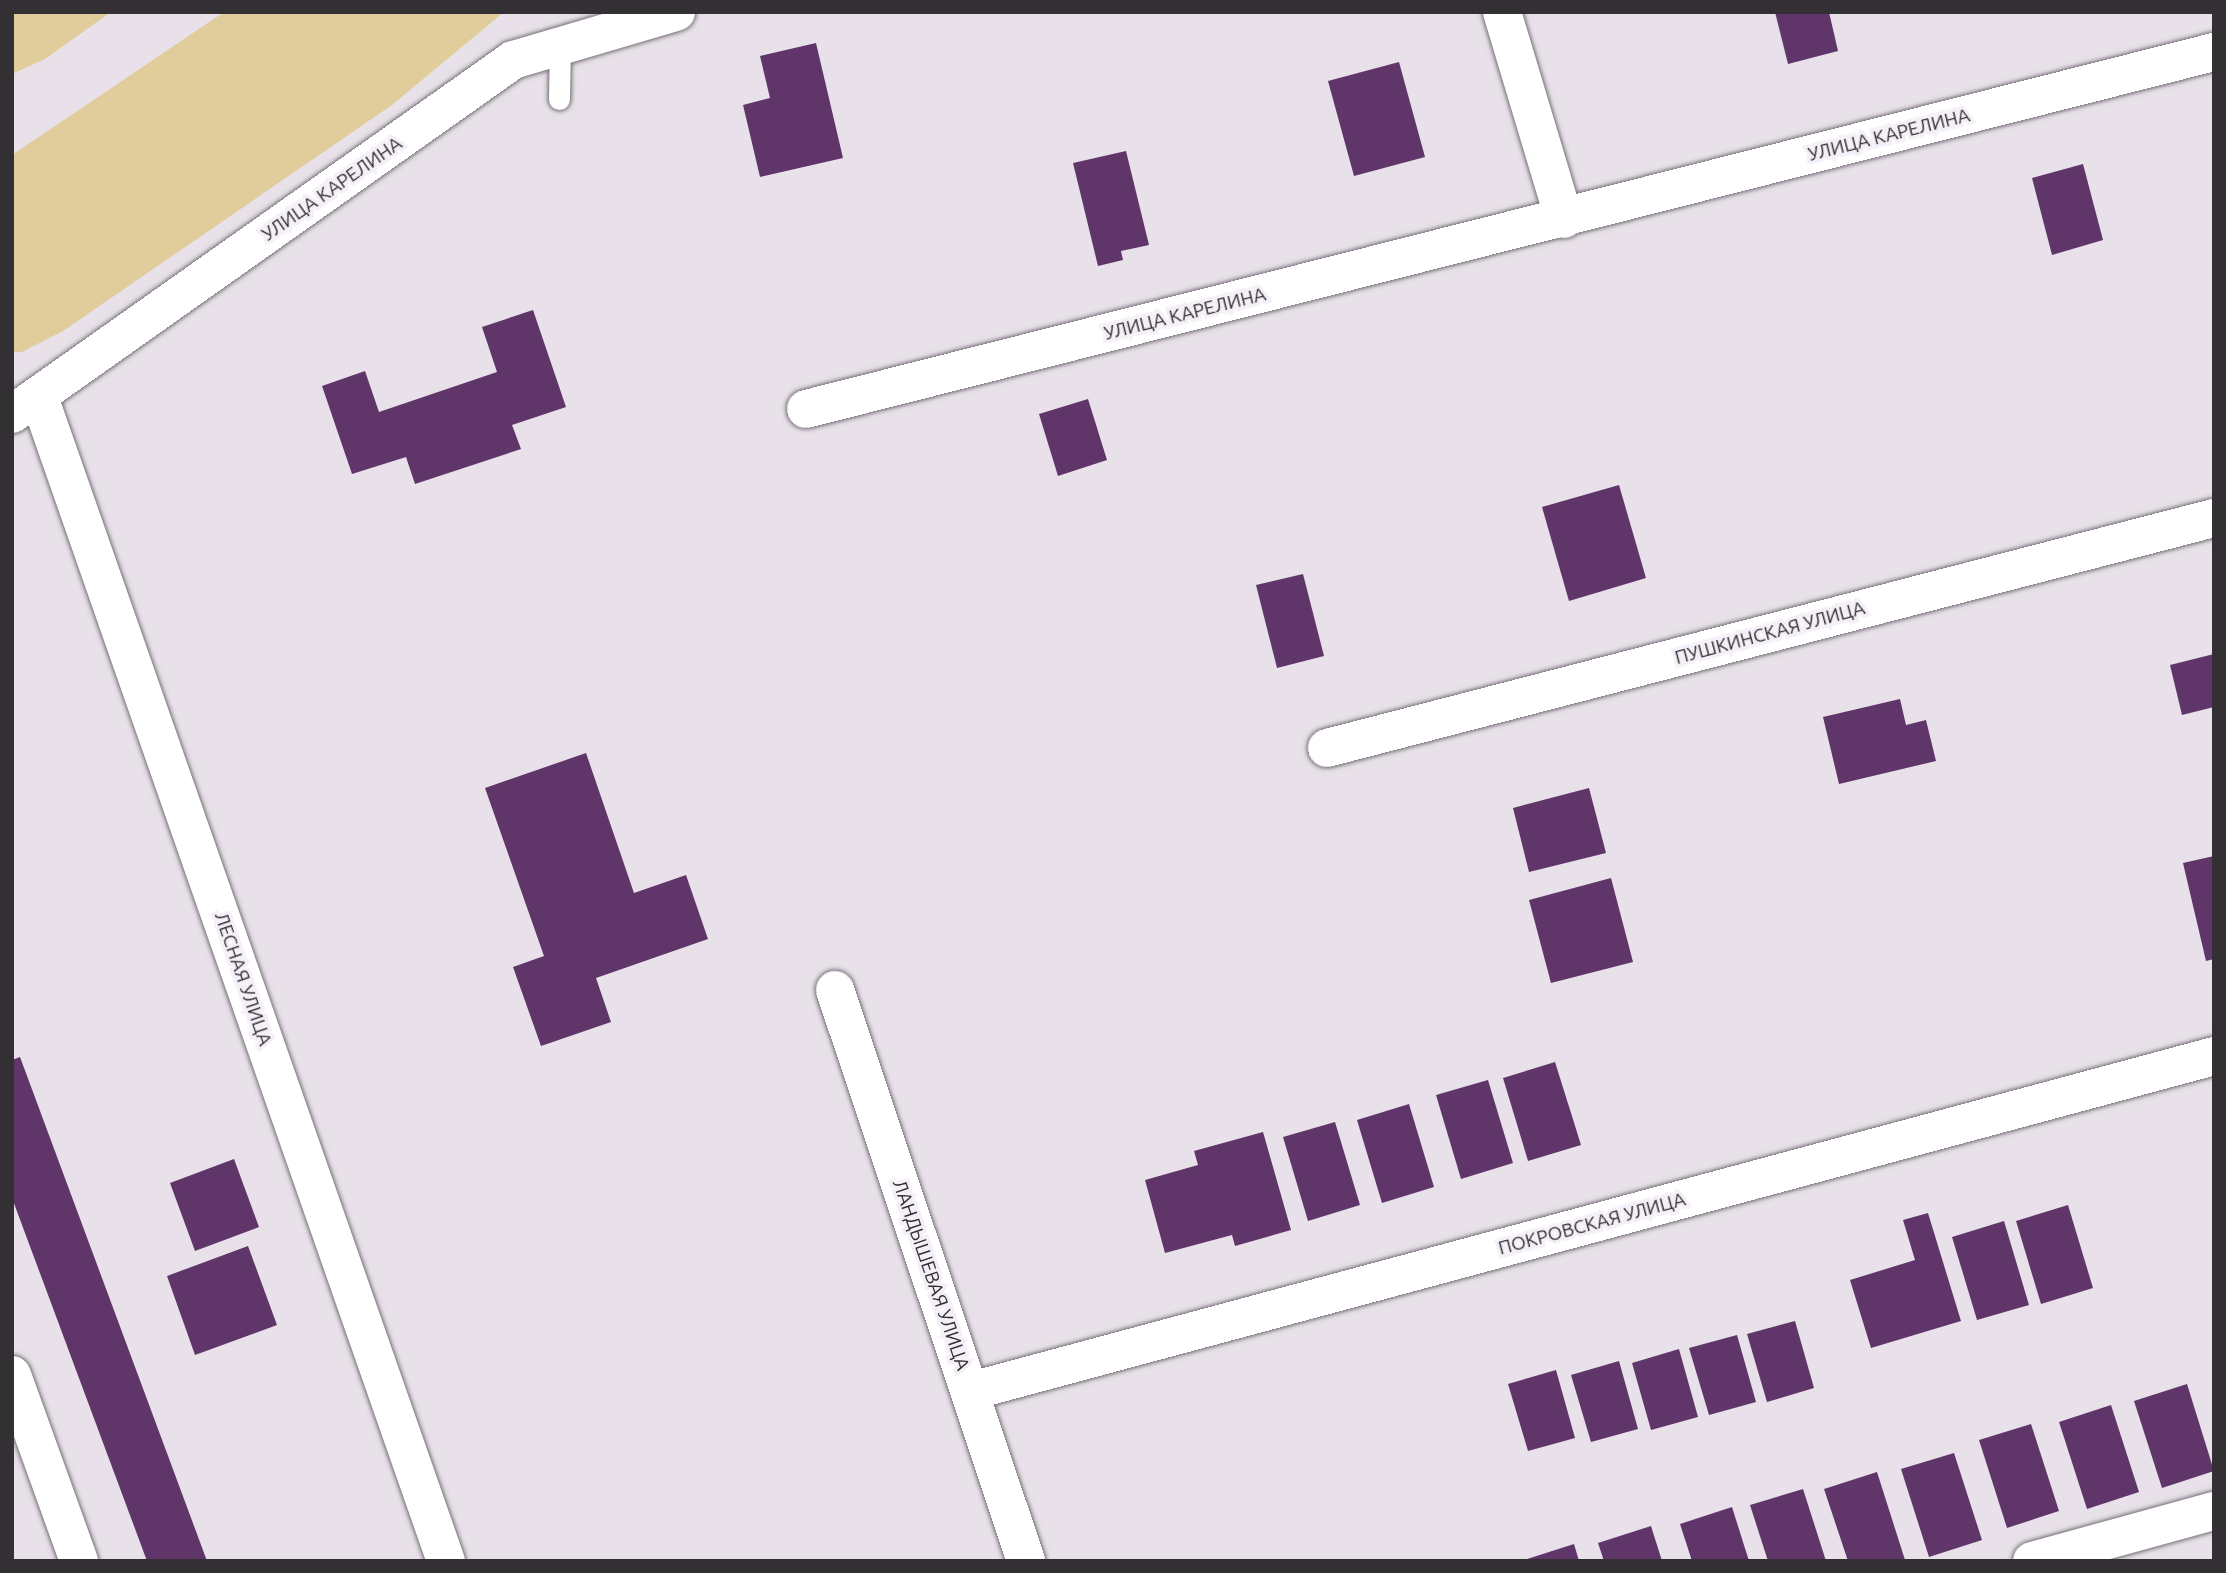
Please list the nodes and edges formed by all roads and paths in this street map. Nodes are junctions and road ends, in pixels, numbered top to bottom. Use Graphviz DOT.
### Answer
graph roads {
  1 [pos="676,12"];
  2 [pos="1502,12"];
  3 [pos="559,43"];
  4 [pos="2214,52"];
  5 [pos="559,99"];
  6 [pos="1564,219"];
  7 [pos="26,405"];
  8 [pos="806,409"];
  9 [pos="2214,518"];
  10 [pos="1327,748"];
  11 [pos="835,990"];
  12 [pos="2214,1056"];
  13 [pos="12,1375"];
  14 [pos="971,1391"];
  15 [pos="2214,1511"];
  16 [pos="79,1561"];
  17 [pos="446,1561"];
  18 [pos="1026,1561"];
  19 [pos="2032,1561"];
  1 -- 3 [label="street, УЛИЦА КАРЕЛИНА"];
  2 -- 6 [label="street"];
  3 -- 5 [label="lane"];
  3 -- 7 [label="street, УЛИЦА КАРЕЛИНА"];
  4 -- 6 [label="street, УЛИЦА КАРЕЛИНА"];
  6 -- 8 [label="street, УЛИЦА КАРЕЛИНА"];
  7 -- 17 [label="street, ЛЕСНАЯ УЛИЦА"];
  9 -- 10 [label="street, ПУШКИНСКАЯ УЛИЦА"];
  11 -- 14 [label="street, ЛАНДЫШЕВАЯ УЛИЦА"];
  12 -- 14 [label="street, ПОКРОВСКАЯ УЛИЦА"];
  13 -- 16 [label="street"];
  14 -- 18 [label="street, ЛАНДЫШЕВАЯ УЛИЦА"];
  15 -- 19 [label="street"];
}
